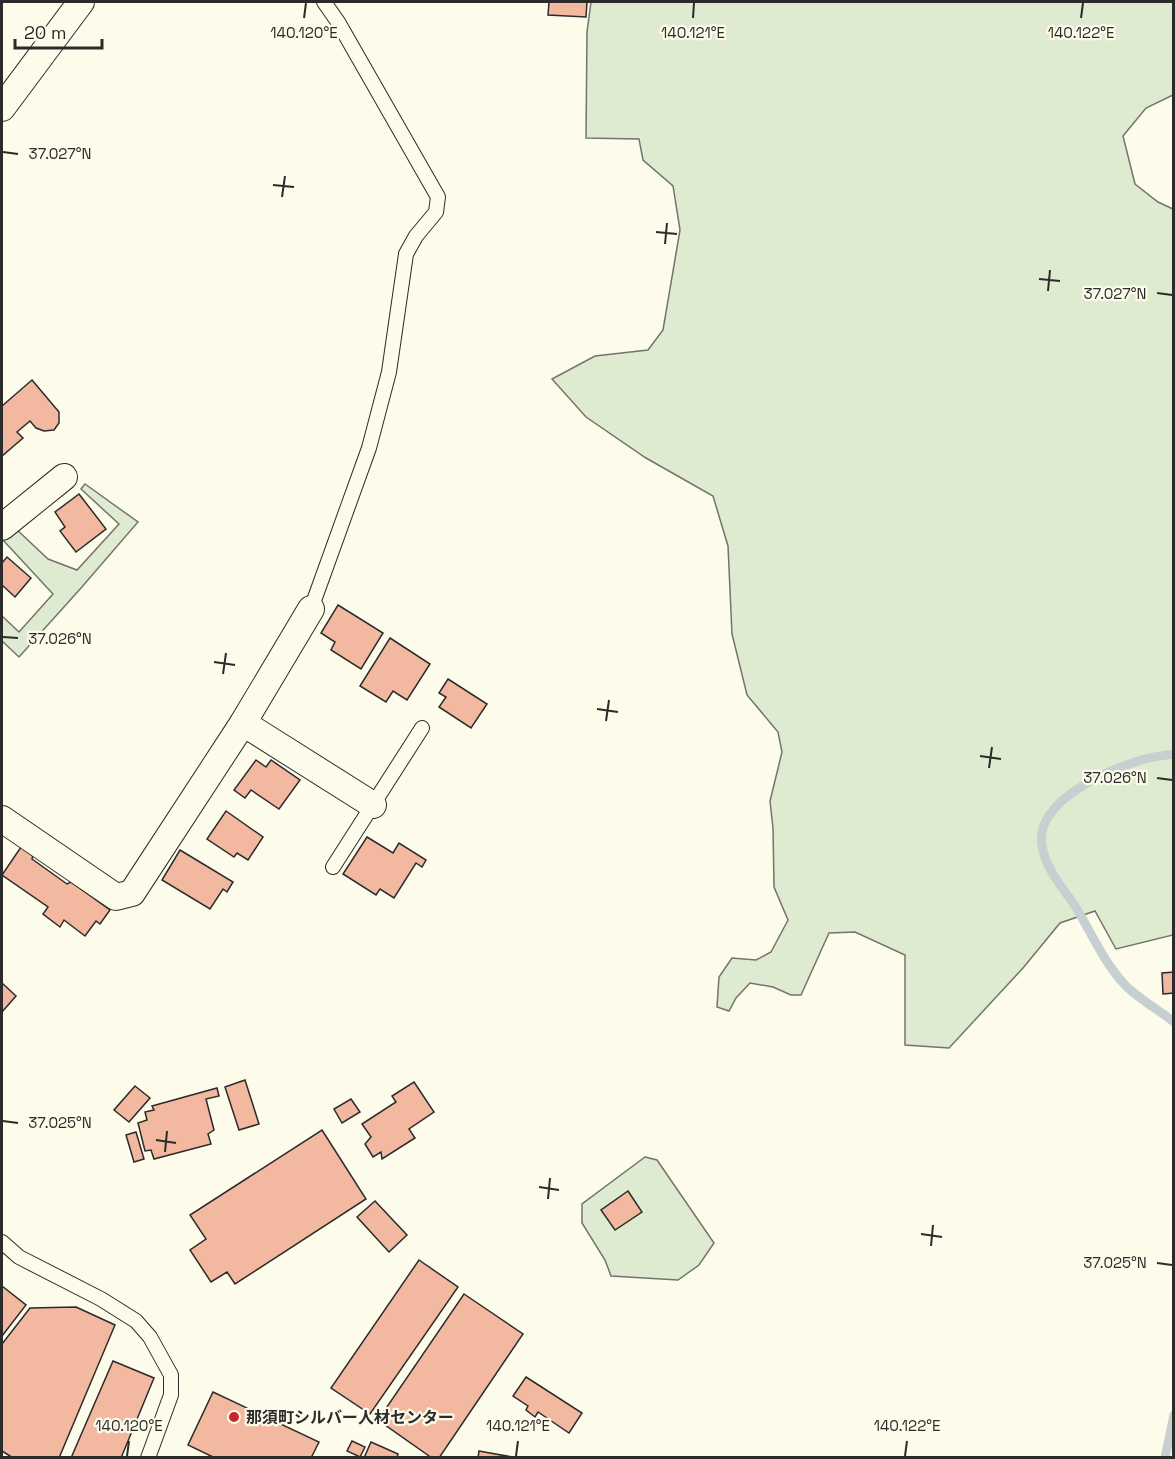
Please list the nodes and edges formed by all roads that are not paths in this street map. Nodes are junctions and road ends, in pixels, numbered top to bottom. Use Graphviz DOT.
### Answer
graph roads {
  1 [pos="81,2"];
  2 [pos="324,2"];
  3 [pos="2,108"];
  4 [pos="64,477"];
  5 [pos="2,527"];
  6 [pos="311,609"];
  7 [pos="243,723"];
  8 [pos="422,728"];
  9 [pos="373,805"];
  10 [pos="2,819"];
  11 [pos="333,867"];
  12 [pos="2,1242"];
  13 [pos="148,1458"];
  1 -- 3 [label="street"];
  2 -- 6 [label="lane"];
  4 -- 5 [label="street"];
  6 -- 7 [label="street"];
  7 -- 9 [label="street"];
  7 -- 10 [label="street"];
  8 -- 9 [label="lane"];
  9 -- 11 [label="lane"];
  12 -- 13 [label="lane"];
}
